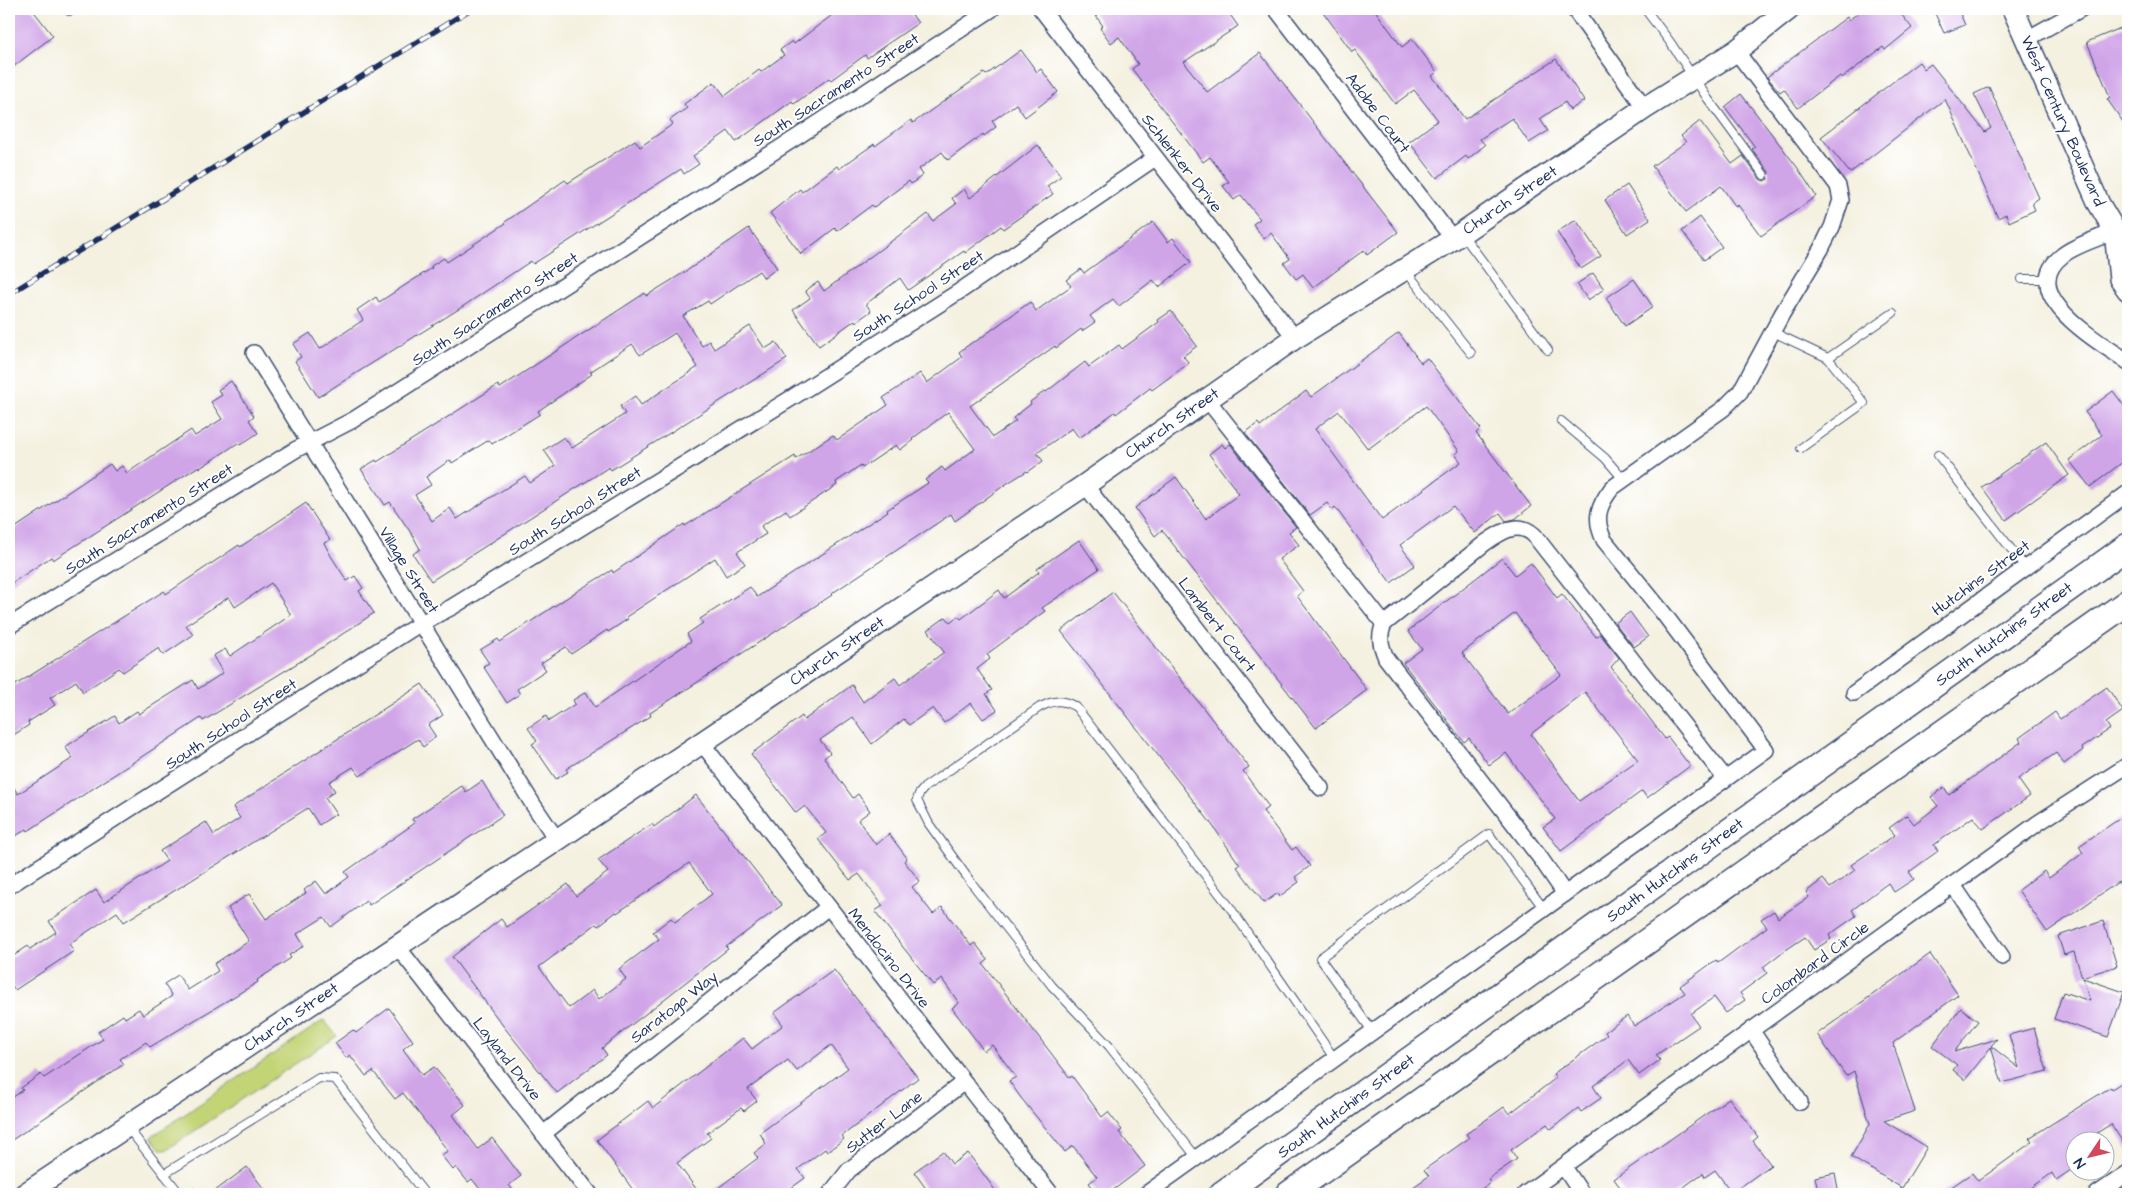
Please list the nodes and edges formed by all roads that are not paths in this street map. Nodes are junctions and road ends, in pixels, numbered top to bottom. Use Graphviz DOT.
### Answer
graph roads {
  1 [pos="992,9"];
  2 [pos="1041,9"];
  3 [pos="1276,9"];
  4 [pos="1574,9"];
  5 [pos="1645,9"];
  6 [pos="1789,9"];
  7 [pos="2013,9"];
  8 [pos="2080,9"];
  9 [pos="2027,39"];
  10 [pos="1736,51"];
  11 [pos="1694,77"];
  12 [pos="1645,108"];
  13 [pos="1155,158"];
  14 [pos="1764,175"];
  15 [pos="1457,236"];
  16 [pos="2122,236"];
  17 [pos="1405,269"];
  18 [pos="2022,279"];
  19 [pos="2048,279"];
  20 [pos="2128,290"];
  21 [pos="1893,313"];
  22 [pos="1772,332"];
  23 [pos="1295,338"];
  24 [pos="1548,350"];
  25 [pos="254,353"];
  26 [pos="1471,353"];
  27 [pos="1828,358"];
  28 [pos="2128,362"];
  29 [pos="1206,398"];
  30 [pos="1562,421"];
  31 [pos="309,442"];
  32 [pos="1801,448"];
  33 [pos="1938,455"];
  34 [pos="1624,480"];
  35 [pos="1085,484"];
  36 [pos="2128,493"];
  37 [pos="2128,546"];
  38 [pos="2025,568"];
  39 [pos="2128,602"];
  40 [pos="421,623"];
  41 [pos="1384,624"];
  42 [pos="9,626"];
  43 [pos="1854,693"];
  44 [pos="701,742"];
  45 [pos="2128,765"];
  46 [pos="1726,778"];
  47 [pos="1321,788"];
  48 [pos="557,840"];
  49 [pos="1953,885"];
  50 [pos="9,886"];
  51 [pos="1565,894"];
  52 [pos="828,908"];
  53 [pos="1544,909"];
  54 [pos="397,946"];
  55 [pos="2002,957"];
  56 [pos="1752,1030"];
  57 [pos="1372,1031"];
  58 [pos="1334,1058"];
  59 [pos="964,1082"];
  60 [pos="1800,1102"];
  61 [pos="127,1126"];
  62 [pos="543,1134"];
  63 [pos="1197,1158"];
  64 [pos="1564,1166"];
  65 [pos="2128,1173"];
  66 [pos="164,1174"];
  67 [pos="2106,1192"];
  68 [pos="25,1194"];
  69 [pos="180,1194"];
  70 [pos="425,1194"];
  71 [pos="590,1194"];
  72 [pos="830,1194"];
  73 [pos="1051,1194"];
  74 [pos="1146,1194"];
  75 [pos="1222,1194"];
  76 [pos="1289,1194"];
  77 [pos="1525,1194"];
  78 [pos="1582,1194"];
  1 -- 31 [label="street, South Sacramento Street"];
  2 -- 13 [label="street, Schlenker Drive"];
  3 -- 15 [label="street, Adobe Court"];
  4 -- 12 [label="street"];
  5 -- 11 [label="lane"];
  6 -- 10 [label="street, Church Street"];
  7 -- 9 [label="street, West Century Boulevard"];
  8 -- 9 [label="street"];
  9 -- 16 [label="street, West Century Boulevard"];
  10 -- 11 [label="street, Church Street"];
  10 -- 22 [label="street"];
  11 -- 12 [label="street, Church Street"];
  11 -- 14 [label="lane"];
  12 -- 15 [label="street, Church Street"];
  13 -- 23 [label="street, Schlenker Drive"];
  13 -- 40 [label="street, South School Street"];
  15 -- 17 [label="street, Church Street"];
  15 -- 24 [label="lane"];
  16 -- 19 [label="street"];
  16 -- 20 [label="street, West Century Boulevard"];
  17 -- 23 [label="street, Church Street"];
  17 -- 26 [label="lane"];
  18 -- 19 [label="lane"];
  19 -- 28 [label="street"];
  21 -- 27 [label="lane"];
  22 -- 27 [label="lane"];
  22 -- 34 [label="street"];
  23 -- 29 [label="street, Church Street"];
  25 -- 31 [label="street, Village Street"];
  27 -- 32 [label="lane"];
  29 -- 35 [label="street, Church Street"];
  29 -- 41 [label="street"];
  30 -- 34 [label="lane"];
  31 -- 40 [label="street, Village Street"];
  31 -- 42 [label="street, South Sacramento Street"];
  33 -- 38 [label="lane"];
  34 -- 46 [label="street"];
  35 -- 44 [label="street, Church Street"];
  35 -- 47 [label="street, Lambert Court"];
  36 -- 38 [label="street, Hutchins Street"];
  37 -- 75 [label="main road, South Hutchins Street"];
  38 -- 43 [label="street, Hutchins Street"];
  39 -- 76 [label="main road"];
  40 -- 48 [label="street, Village Street"];
  40 -- 50 [label="street, South School Street"];
  41 -- 46 [label="street"];
  41 -- 51 [label="street"];
  44 -- 48 [label="street, Church Street"];
  44 -- 52 [label="street, Mendocino Drive"];
  45 -- 49 [label="street, Colombard Circle"];
  46 -- 51 [label="street"];
  48 -- 54 [label="street, Church Street"];
  49 -- 55 [label="street"];
  49 -- 56 [label="street, Colombard Circle"];
  51 -- 53 [label="street"];
  52 -- 59 [label="street, Mendocino Drive"];
  52 -- 62 [label="street, Saratoga Way"];
  53 -- 57 [label="street"];
  53 -- 57 [label="lane"];
  54 -- 61 [label="street, Church Street"];
  54 -- 62 [label="street, Layland Drive"];
  56 -- 60 [label="street"];
  56 -- 64 [label="street, Colombard Circle"];
  57 -- 58 [label="street"];
  58 -- 63 [label="street"];
  58 -- 63 [label="lane"];
  59 -- 72 [label="street, Sutter Lane"];
  59 -- 73 [label="street, Mendocino Drive"];
  61 -- 66 [label="lane"];
  61 -- 68 [label="street, Church Street"];
  62 -- 71 [label="street, Layland Drive"];
  63 -- 74 [label="street"];
  64 -- 77 [label="street, Colombard Circle"];
  64 -- 78 [label="street"];
  65 -- 67 [label="street"];
  66 -- 69 [label="lane"];
  66 -- 70 [label="lane"];
}
